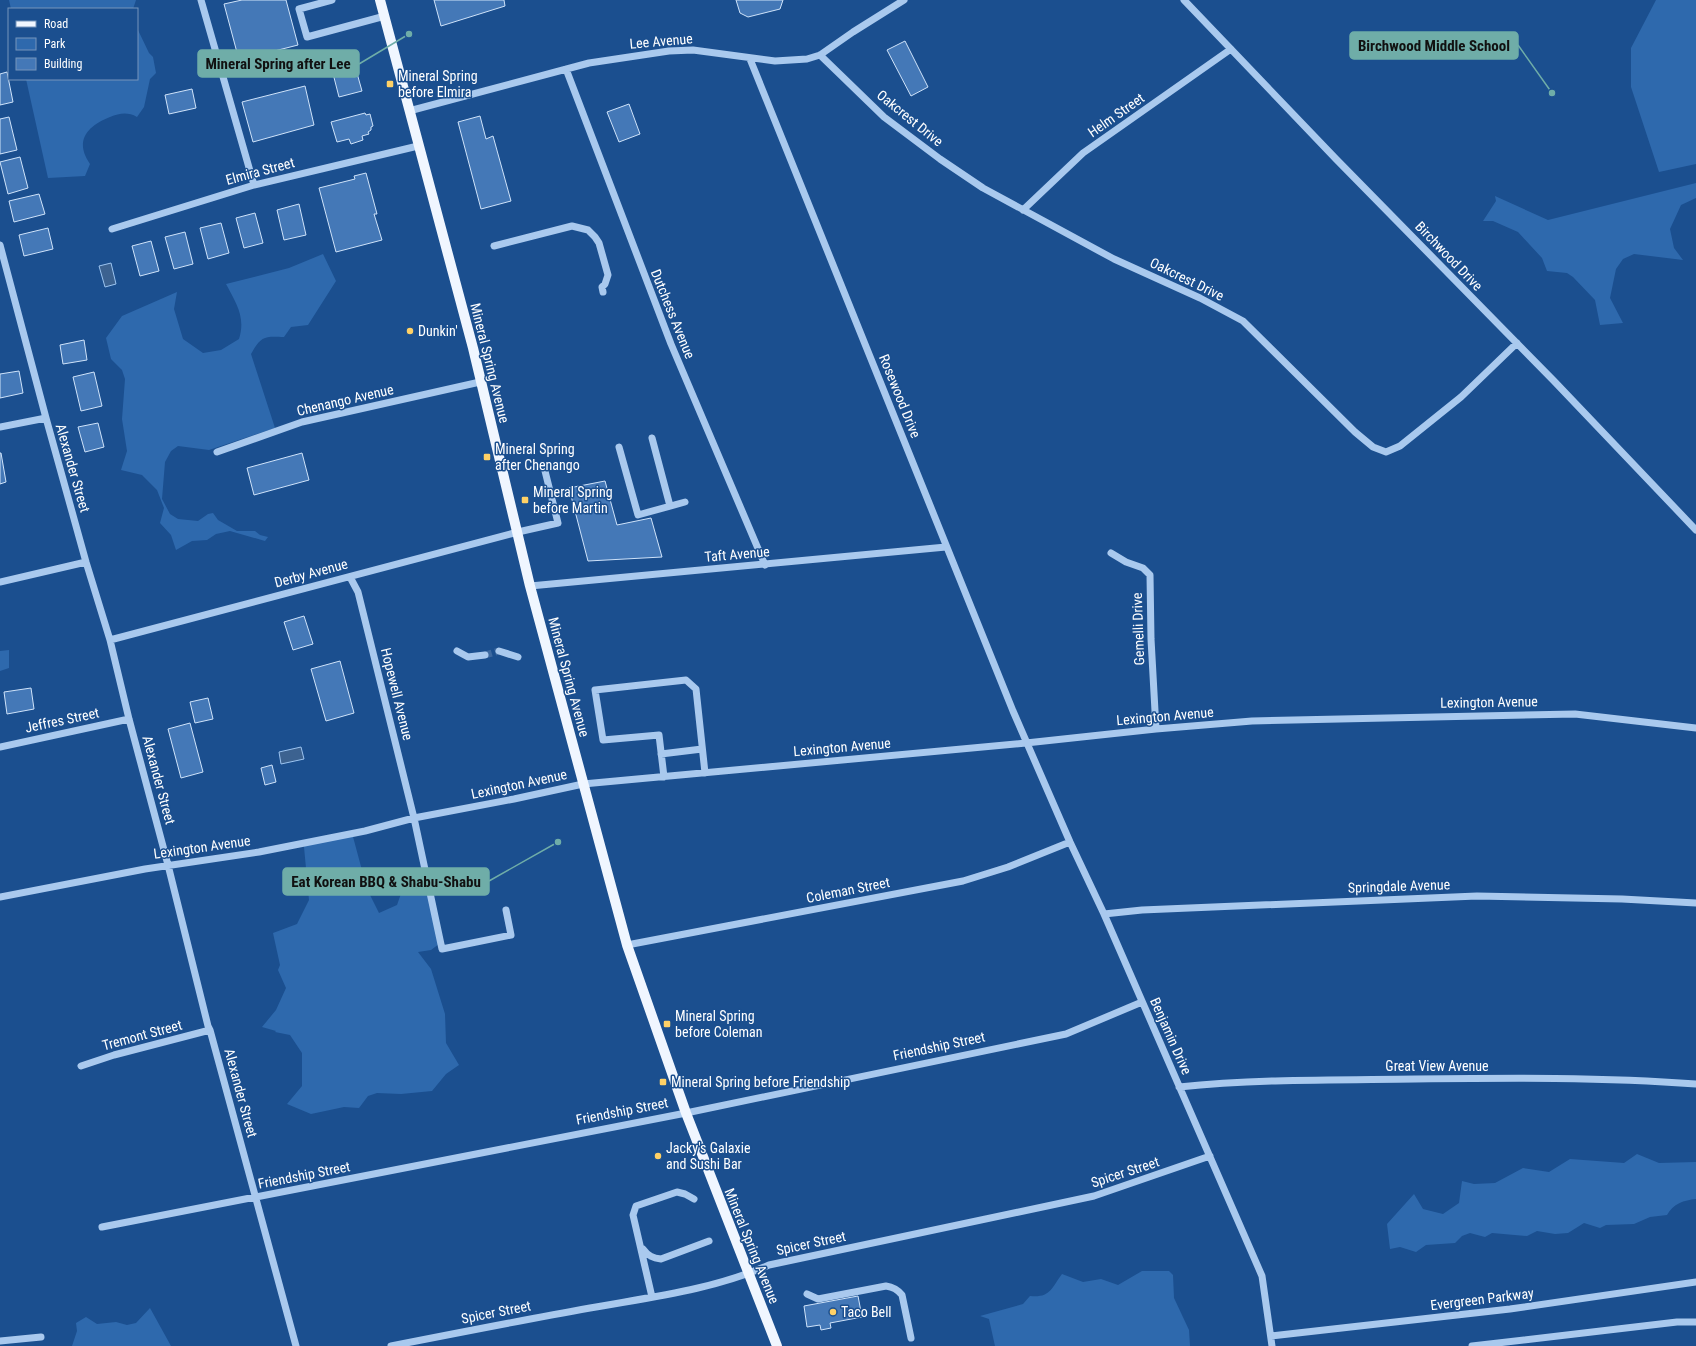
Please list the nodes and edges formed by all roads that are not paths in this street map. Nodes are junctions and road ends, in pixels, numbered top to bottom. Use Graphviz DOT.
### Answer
graph roads {
  1 [pos="201,0"];
  2 [pos="332,0"];
  3 [pos="380,0"];
  4 [pos="904,0"];
  5 [pos="1184,0"];
  6 [pos="384,16"];
  7 [pos="1231,50"];
  8 [pos="820,55"];
  9 [pos="750,59"];
  10 [pos="566,69"];
  11 [pos="409,111"];
  12 [pos="418,146"];
  13 [pos="254,185"];
  14 [pos="1023,210"];
  15 [pos="112,229"];
  16 [pos="0,245"];
  17 [pos="494,246"];
  18 [pos="603,292"];
  19 [pos="1517,343"];
  20 [pos="480,382"];
  21 [pos="46,418"];
  22 [pos="0,428"];
  23 [pos="652,438"];
  24 [pos="619,447"];
  25 [pos="217,452"];
  26 [pos="544,468"];
  27 [pos="685,502"];
  28 [pos="670,506"];
  29 [pos="1696,530"];
  30 [pos="518,532"];
  31 [pos="946,547"];
  32 [pos="1111,553"];
  33 [pos="86,562"];
  34 [pos="765,565"];
  35 [pos="350,577"];
  36 [pos="0,582"];
  37 [pos="530,586"];
  38 [pos="110,640"];
  39 [pos="458,651"];
  40 [pos="499,651"];
  41 [pos="485,654"];
  42 [pos="518,657"];
  43 [pos="129,719"];
  44 [pos="1696,728"];
  45 [pos="1156,729"];
  46 [pos="1026,742"];
  47 [pos="0,747"];
  48 [pos="702,749"];
  49 [pos="661,754"];
  50 [pos="705,773"];
  51 [pos="664,777"];
  52 [pos="583,784"];
  53 [pos="414,818"];
  54 [pos="1070,842"];
  55 [pos="168,865"];
  56 [pos="0,897"];
  57 [pos="1696,903"];
  58 [pos="506,910"];
  59 [pos="1104,914"];
  60 [pos="627,944"];
  61 [pos="1142,1002"];
  62 [pos="210,1030"];
  63 [pos="81,1066"];
  64 [pos="1696,1084"];
  65 [pos="1179,1087"];
  66 [pos="686,1112"];
  67 [pos="1210,1156"];
  68 [pos="255,1198"];
  69 [pos="694,1199"];
  70 [pos="102,1227"];
  71 [pos="710,1241"];
  72 [pos="641,1247"];
  73 [pos="749,1274"];
  74 [pos="1696,1282"];
  75 [pos="807,1294"];
  76 [pos="652,1297"];
  77 [pos="1696,1322"];
  78 [pos="1271,1336"];
  79 [pos="41,1337"];
  80 [pos="912,1338"];
  81 [pos="0,1341"];
  82 [pos="296,1346"];
  83 [pos="391,1346"];
  84 [pos="777,1346"];
  85 [pos="1272,1346"];
  86 [pos="1472,1346"];
  1 -- 13 [label="street"];
  2 -- 6 [label="street"];
  3 -- 6 [label="main road, Mineral Spring Avenue"];
  4 -- 8 [label="street, Lee Avenue"];
  5 -- 7 [label="street, Birchwood Drive"];
  6 -- 11 [label="main road, Mineral Spring Avenue"];
  7 -- 14 [label="street, Helm Street"];
  7 -- 19 [label="street, Birchwood Drive"];
  8 -- 9 [label="street, Lee Avenue"];
  8 -- 14 [label="street, Oakcrest Drive"];
  9 -- 10 [label="street, Lee Avenue"];
  9 -- 31 [label="street, Rosewood Drive"];
  10 -- 11 [label="street, Lee Avenue"];
  10 -- 34 [label="street, Dutchess Avenue"];
  11 -- 12 [label="main road, Mineral Spring Avenue"];
  12 -- 13 [label="street, Elmira Street"];
  12 -- 20 [label="main road, Mineral Spring Avenue"];
  13 -- 15 [label="street, Elmira Street"];
  14 -- 19 [label="street, Oakcrest Drive"];
  16 -- 21 [label="street, Alexander Street"];
  17 -- 18 [label="street"];
  19 -- 29 [label="street, Birchwood Drive"];
  20 -- 25 [label="street, Chenango Avenue"];
  20 -- 30 [label="main road, Mineral Spring Avenue"];
  21 -- 22 [label="street"];
  21 -- 33 [label="street, Alexander Street"];
  23 -- 28 [label="street"];
  24 -- 28 [label="street"];
  26 -- 30 [label="street, Derby Avenue"];
  27 -- 28 [label="street"];
  30 -- 35 [label="street, Derby Avenue"];
  30 -- 37 [label="main road, Mineral Spring Avenue"];
  31 -- 34 [label="street, Taft Avenue"];
  31 -- 46 [label="street, Rosewood Drive"];
  32 -- 45 [label="street, Gemelli Drive"];
  33 -- 36 [label="street"];
  33 -- 38 [label="street, Alexander Street"];
  34 -- 37 [label="street, Taft Avenue"];
  35 -- 38 [label="street, Derby Avenue"];
  35 -- 53 [label="street, Hopewell Avenue"];
  37 -- 52 [label="main road, Mineral Spring Avenue"];
  38 -- 43 [label="street, Alexander Street"];
  39 -- 41 [label="street"];
  40 -- 42 [label="street"];
  43 -- 47 [label="street, Jeffres Street"];
  43 -- 55 [label="street, Alexander Street"];
  44 -- 45 [label="street, Lexington Avenue"];
  45 -- 46 [label="street, Lexington Avenue"];
  46 -- 50 [label="street, Lexington Avenue"];
  46 -- 54 [label="street, Benjamin Drive"];
  48 -- 49 [label="street"];
  48 -- 49 [label="street"];
  48 -- 50 [label="street"];
  49 -- 51 [label="street"];
  50 -- 51 [label="street, Lexington Avenue"];
  51 -- 52 [label="street, Lexington Avenue"];
  52 -- 53 [label="street, Lexington Avenue"];
  52 -- 60 [label="main road, Mineral Spring Avenue"];
  53 -- 55 [label="street, Lexington Avenue"];
  53 -- 58 [label="street, Hopewell Avenue"];
  54 -- 59 [label="street, Benjamin Drive"];
  54 -- 60 [label="street, Coleman Street"];
  55 -- 56 [label="street, Lexington Avenue"];
  55 -- 62 [label="street, Alexander Street"];
  57 -- 59 [label="street, Springdale Avenue"];
  59 -- 61 [label="street, Benjamin Drive"];
  60 -- 66 [label="main road, Mineral Spring Avenue"];
  61 -- 65 [label="street, Benjamin Drive"];
  61 -- 66 [label="street, Friendship Street"];
  62 -- 63 [label="street, Tremont Street"];
  62 -- 68 [label="street, Alexander Street"];
  64 -- 65 [label="street, Great View Avenue"];
  65 -- 67 [label="street, Benjamin Drive"];
  66 -- 68 [label="street, Friendship Street"];
  66 -- 73 [label="main road, Mineral Spring Avenue"];
  67 -- 73 [label="street, Spicer Street"];
  67 -- 78 [label="street, Benjamin Drive"];
  68 -- 70 [label="street, Friendship Street"];
  68 -- 82 [label="street, Alexander Street"];
  69 -- 72 [label="street"];
  71 -- 72 [label="street"];
  72 -- 76 [label="street"];
  73 -- 76 [label="street, Spicer Street"];
  73 -- 84 [label="main road, Mineral Spring Avenue"];
  74 -- 78 [label="street, Evergreen Parkway"];
  75 -- 80 [label="street"];
  76 -- 83 [label="street, Spicer Street"];
  77 -- 86 [label="street"];
  78 -- 85 [label="street, Benjamin Drive"];
  79 -- 81 [label="street"];
}
